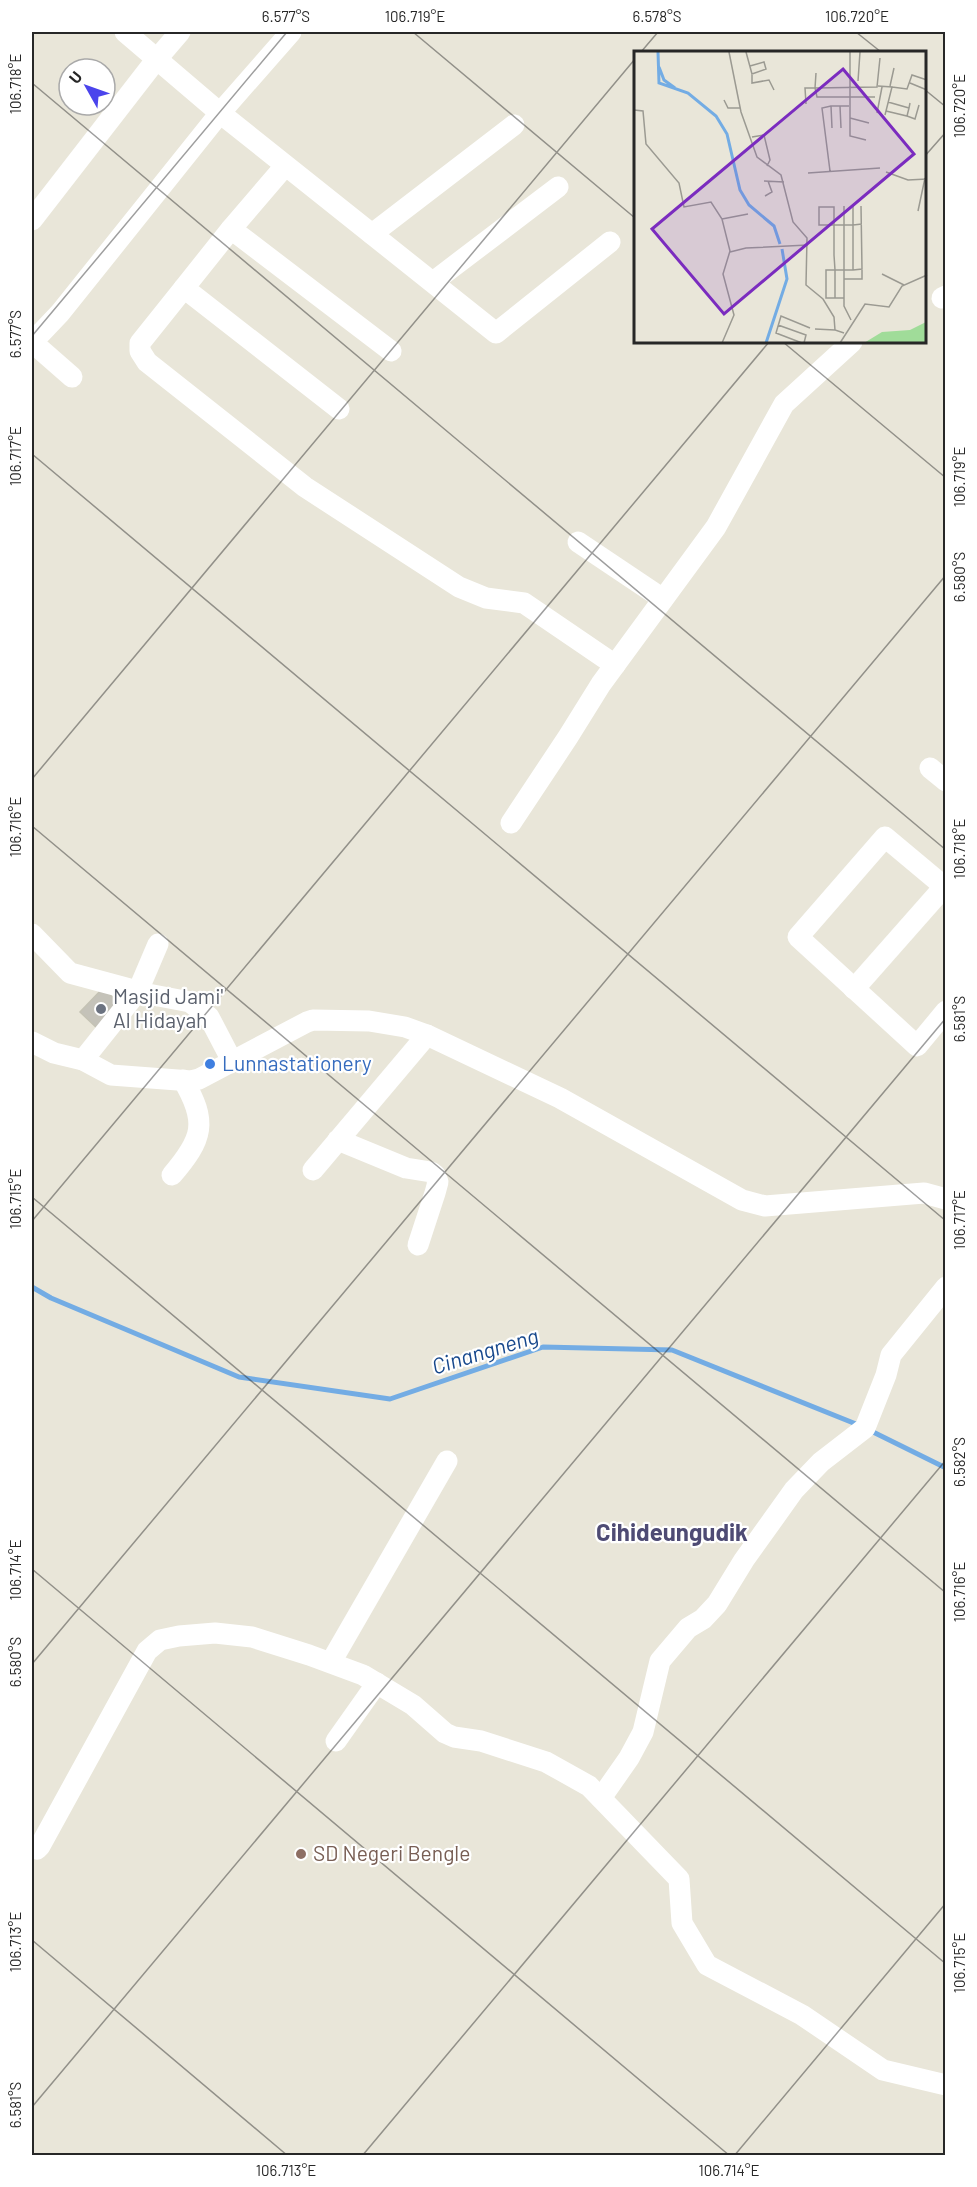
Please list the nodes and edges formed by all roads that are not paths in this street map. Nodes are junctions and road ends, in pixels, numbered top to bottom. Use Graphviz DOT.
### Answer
graph roads {
  1 [pos="125,32"];
  2 [pos="180,32"];
  3 [pos="291,32"];
  4 [pos="156,60"];
  5 [pos="220,113"];
  6 [pos="514,125"];
  7 [pos="285,166"];
  8 [pos="558,187"];
  9 [pos="32,220"];
  10 [pos="231,229"];
  11 [pos="372,234"];
  12 [pos="610,242"];
  13 [pos="433,282"];
  14 [pos="184,288"];
  15 [pos="32,340"];
  16 [pos="850,344"];
  17 [pos="391,351"];
  18 [pos="72,377"];
  19 [pos="339,409"];
  20 [pos="578,542"];
  21 [pos="663,600"];
  22 [pos="615,665"];
  23 [pos="511,824"];
  24 [pos="945,887"];
  25 [pos="32,934"];
  26 [pos="158,944"];
  27 [pos="854,988"];
  28 [pos="138,991"];
  29 [pos="945,1011"];
  30 [pos="427,1035"];
  31 [pos="32,1042"];
  32 [pos="83,1060"];
  33 [pos="232,1061"];
  34 [pos="183,1080"];
  35 [pos="338,1140"];
  36 [pos="313,1170"];
  37 [pos="172,1175"];
  38 [pos="945,1199"];
  39 [pos="418,1245"];
  40 [pos="945,1287"];
  41 [pos="447,1461"];
  42 [pos="331,1662"];
  43 [pos="377,1683"];
  44 [pos="336,1742"];
  45 [pos="601,1798"];
  46 [pos="32,1847"];
  47 [pos="945,2085"];
  1 -- 4 [label="street"];
  2 -- 4 [label="street"];
  3 -- 5 [label="street"];
  4 -- 5 [label="street"];
  4 -- 9 [label="street"];
  5 -- 7 [label="street"];
  5 -- 15 [label="street"];
  6 -- 11 [label="street"];
  7 -- 10 [label="street"];
  7 -- 11 [label="street"];
  8 -- 13 [label="street"];
  10 -- 14 [label="street"];
  10 -- 17 [label="street"];
  11 -- 13 [label="street"];
  12 -- 13 [label="street"];
  14 -- 19 [label="street"];
  14 -- 22 [label="street"];
  15 -- 18 [label="street"];
  16 -- 21 [label="street"];
  20 -- 21 [label="street"];
  21 -- 22 [label="street"];
  22 -- 23 [label="street"];
  24 -- 27 [label="street"];
  24 -- 27 [label="street"];
  25 -- 28 [label="street"];
  26 -- 28 [label="street"];
  27 -- 29 [label="street"];
  28 -- 32 [label="street"];
  28 -- 33 [label="street"];
  30 -- 33 [label="street"];
  30 -- 35 [label="street"];
  30 -- 38 [label="street"];
  31 -- 32 [label="street"];
  32 -- 34 [label="street"];
  33 -- 34 [label="street"];
  34 -- 37 [label="street"];
  35 -- 36 [label="street"];
  35 -- 39 [label="street"];
  40 -- 45 [label="street"];
  41 -- 42 [label="street"];
  42 -- 43 [label="street"];
  42 -- 46 [label="street"];
  43 -- 44 [label="street"];
  43 -- 45 [label="street"];
  45 -- 47 [label="street"];
}
